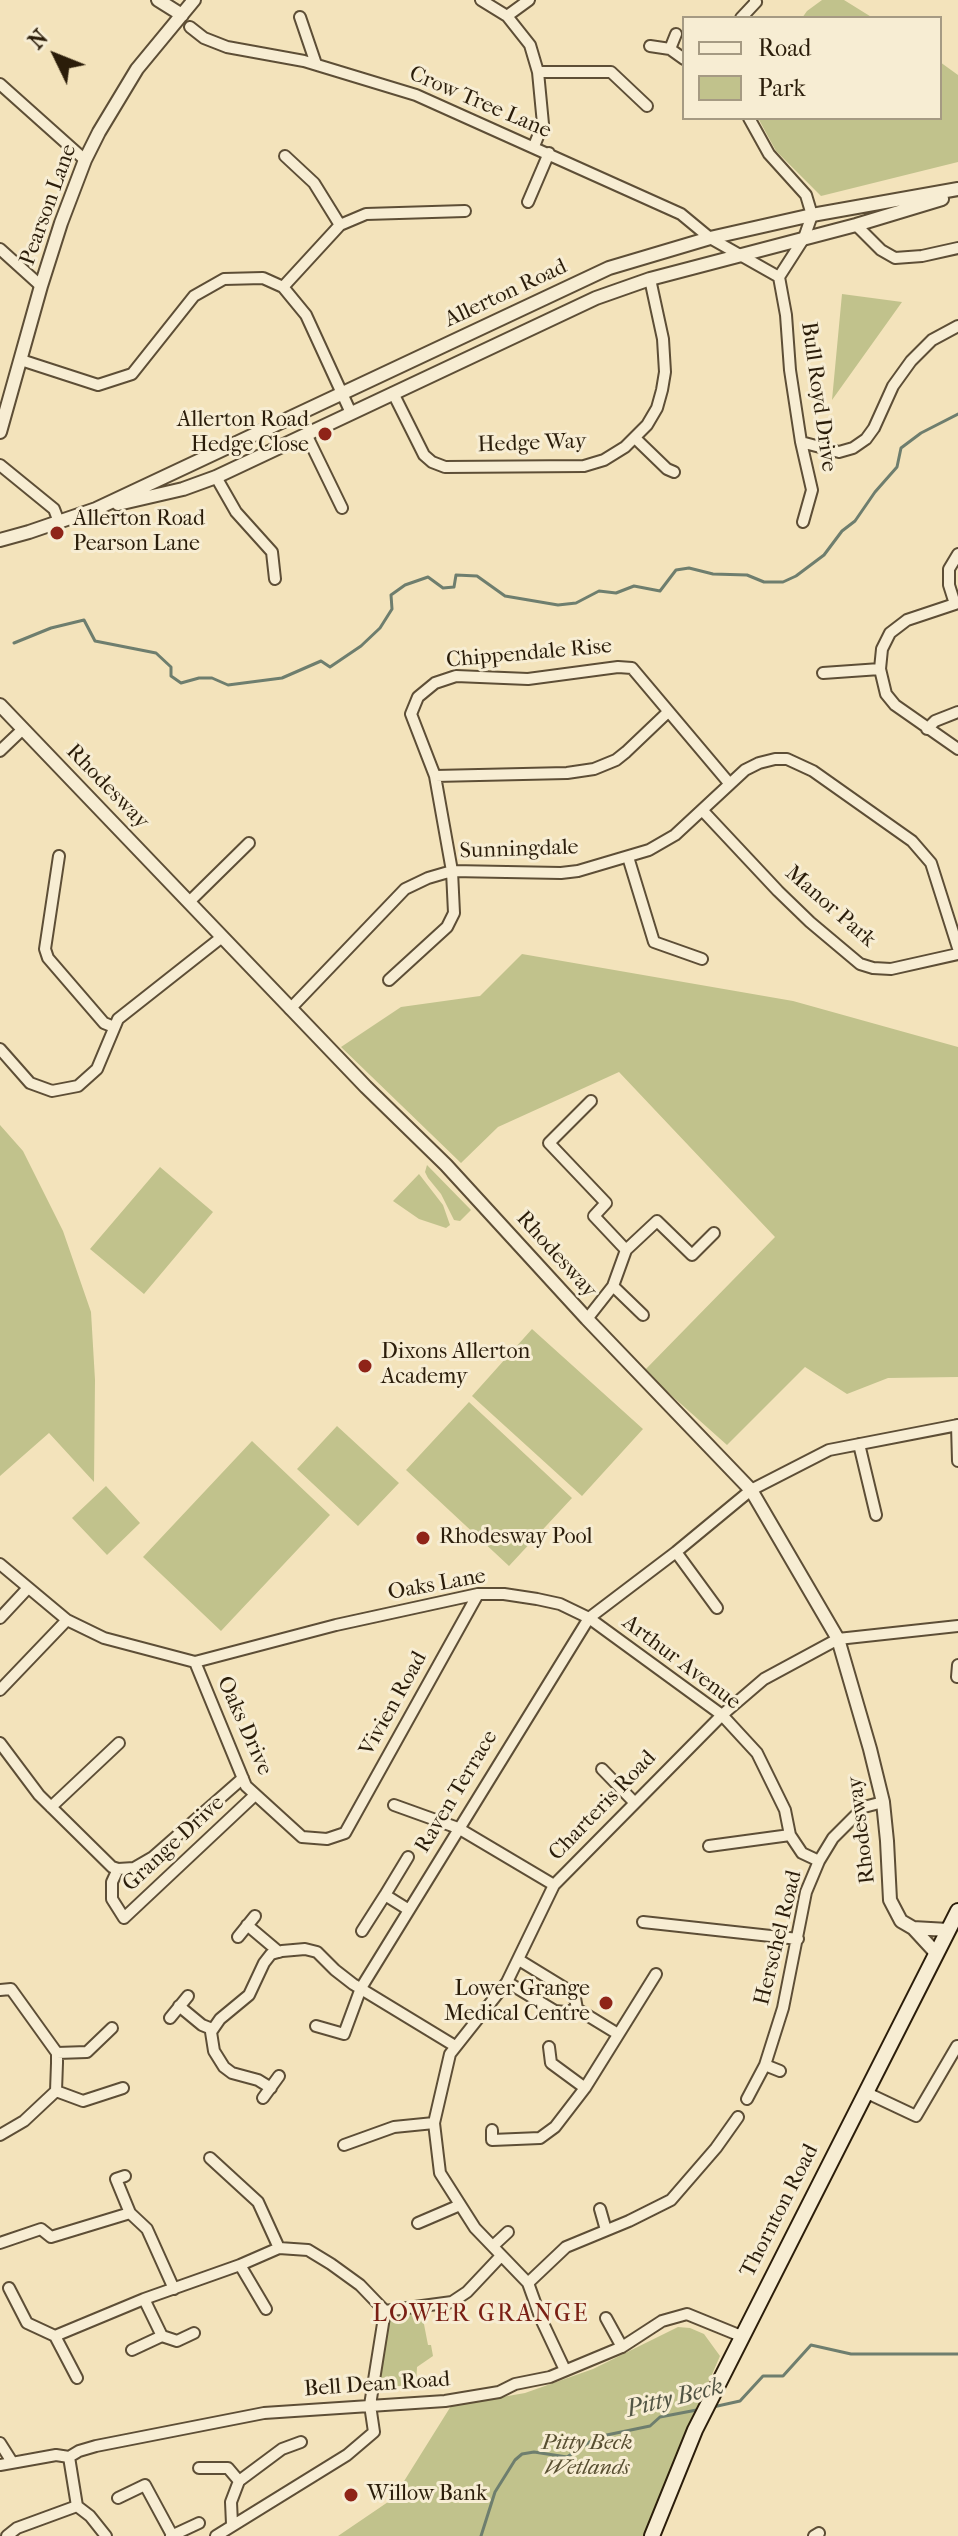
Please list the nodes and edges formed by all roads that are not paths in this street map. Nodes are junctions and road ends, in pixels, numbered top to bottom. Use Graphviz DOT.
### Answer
graph roads {
  1 [pos="158,0"];
  2 [pos="194,0"];
  3 [pos="481,0"];
  4 [pos="529,0"];
  5 [pos="758,1"];
  6 [pos="182,15"];
  7 [pos="507,16"];
  8 [pos="743,16"];
  9 [pos="300,17"];
  10 [pos="190,27"];
  11 [pos="676,34"];
  12 [pos="650,46"];
  13 [pos="670,49"];
  14 [pos="682,58"];
  15 [pos="316,64"];
  16 [pos="538,72"];
  17 [pos="0,84"];
  18 [pos="647,106"];
  19 [pos="750,120"];
  20 [pos="534,146"];
  21 [pos="549,153"];
  22 [pos="285,156"];
  23 [pos="85,160"];
  24 [pos="958,192"];
  25 [pos="528,202"];
  26 [pos="465,211"];
  27 [pos="812,215"];
  28 [pos="340,225"];
  29 [pos="856,225"];
  30 [pos="710,238"];
  31 [pos="804,238"];
  32 [pos="958,248"];
  33 [pos="0,249"];
  34 [pos="738,255"];
  35 [pos="779,277"];
  36 [pos="650,279"];
  37 [pos="41,286"];
  38 [pos="283,287"];
  39 [pos="958,326"];
  40 [pos="21,360"];
  41 [pos="341,393"];
  42 [pos="393,393"];
  43 [pos="351,413"];
  44 [pos="2,415"];
  45 [pos="0,432"];
  46 [pos="306,434"];
  47 [pos="635,438"];
  48 [pos="801,442"];
  49 [pos="0,465"];
  50 [pos="674,472"];
  51 [pos="216,477"];
  52 [pos="342,508"];
  53 [pos="96,509"];
  54 [pos="59,522"];
  55 [pos="803,522"];
  56 [pos="0,540"];
  57 [pos="958,554"];
  58 [pos="275,579"];
  59 [pos="956,603"];
  60 [pos="880,669"];
  61 [pos="823,673"];
  62 [pos="0,705"];
  63 [pos="668,712"];
  64 [pos="958,712"];
  65 [pos="23,729"];
  66 [pos="927,729"];
  67 [pos="958,749"];
  68 [pos="0,751"];
  69 [pos="435,776"];
  70 [pos="729,783"];
  71 [pos="703,811"];
  72 [pos="249,843"];
  73 [pos="59,856"];
  74 [pos="628,857"];
  75 [pos="452,871"];
  76 [pos="189,902"];
  77 [pos="222,937"];
  78 [pos="958,951"];
  79 [pos="702,959"];
  80 [pos="389,980"];
  81 [pos="290,1009"];
  82 [pos="114,1027"];
  83 [pos="0,1049"];
  84 [pos="591,1101"];
  85 [pos="714,1233"];
  86 [pos="626,1250"];
  87 [pos="613,1286"];
  88 [pos="643,1315"];
  89 [pos="587,1319"];
  90 [pos="958,1425"];
  91 [pos="859,1444"];
  92 [pos="958,1461"];
  93 [pos="751,1490"];
  94 [pos="876,1515"];
  95 [pos="676,1552"];
  96 [pos="0,1564"];
  97 [pos="28,1588"];
  98 [pos="478,1594"];
  99 [pos="717,1608"];
  100 [pos="0,1618"];
  101 [pos="589,1618"];
  102 [pos="67,1620"];
  103 [pos="958,1626"];
  104 [pos="838,1639"];
  105 [pos="195,1662"];
  106 [pos="958,1665"];
  107 [pos="957,1677"];
  108 [pos="0,1690"];
  109 [pos="722,1715"];
  110 [pos="0,1743"];
  111 [pos="119,1743"];
  112 [pos="602,1769"];
  113 [pos="243,1778"];
  114 [pos="255,1795"];
  115 [pos="634,1802"];
  116 [pos="883,1802"];
  117 [pos="394,1805"];
  118 [pos="51,1807"];
  119 [pos="458,1828"];
  120 [pos="345,1833"];
  121 [pos="790,1835"];
  122 [pos="709,1846"];
  123 [pos="408,1857"];
  124 [pos="819,1861"];
  125 [pos="118,1869"];
  126 [pos="554,1885"];
  127 [pos="385,1895"];
  128 [pos="409,1910"];
  129 [pos="958,1911"];
  130 [pos="643,1922"];
  131 [pos="913,1928"];
  132 [pos="948,1930"];
  133 [pos="362,1931"];
  134 [pos="238,1937"];
  135 [pos="798,1939"];
  136 [pos="279,1952"];
  137 [pos="936,1953"];
  138 [pos="519,1960"];
  139 [pos="656,1974"];
  140 [pos="507,1982"];
  141 [pos="361,1988"];
  142 [pos="0,1990"];
  143 [pos="188,1996"];
  144 [pos="179,2006"];
  145 [pos="577,2009"];
  146 [pos="170,2018"];
  147 [pos="316,2026"];
  148 [pos="112,2028"];
  149 [pos="212,2029"];
  150 [pos="618,2034"];
  151 [pos="455,2046"];
  152 [pos="957,2046"];
  153 [pos="549,2047"];
  154 [pos="57,2053"];
  155 [pos="765,2065"];
  156 [pos="780,2071"];
  157 [pos="279,2076"];
  158 [pos="123,2088"];
  159 [pos="271,2088"];
  160 [pos="585,2088"];
  161 [pos="56,2091"];
  162 [pos="865,2092"];
  163 [pos="263,2098"];
  164 [pos="747,2099"];
  165 [pos="738,2117"];
  166 [pos="434,2123"];
  167 [pos="492,2130"];
  168 [pos="0,2135"];
  169 [pos="344,2145"];
  170 [pos="210,2158"];
  171 [pos="125,2176"];
  172 [pos="460,2205"];
  173 [pos="600,2209"];
  174 [pos="130,2213"];
  175 [pos="418,2223"];
  176 [pos="606,2230"];
  177 [pos="508,2232"];
  178 [pos="0,2243"];
  179 [pos="493,2246"];
  180 [pos="279,2248"];
  181 [pos="500,2257"];
  182 [pos="240,2265"];
  183 [pos="528,2283"];
  184 [pos="9,2288"];
  185 [pos="174,2289"];
  186 [pos="144,2299"];
  187 [pos="266,2309"];
  188 [pos="385,2311"];
  189 [pos="606,2318"];
  190 [pos="194,2333"];
  191 [pos="55,2336"];
  192 [pos="162,2336"];
  193 [pos="741,2336"];
  194 [pos="622,2347"];
  195 [pos="132,2350"];
  196 [pos="565,2370"];
  197 [pos="77,2378"];
  198 [pos="370,2405"];
  199 [pos="301,2442"];
  200 [pos="0,2443"];
  201 [pos="69,2457"];
  202 [pos="6,2463"];
  203 [pos="199,2468"];
  204 [pos="239,2481"];
  205 [pos="118,2498"];
  206 [pos="77,2506"];
  207 [pos="199,2523"];
  208 [pos="232,2524"];
  209 [pos="7,2536"];
  210 [pos="106,2536"];
  211 [pos="171,2536"];
  212 [pos="216,2536"];
  213 [pos="652,2536"];
  1 -- 6 [label="street"];
  2 -- 6 [label="street, Pearson Lane"];
  3 -- 7 [label="street"];
  4 -- 7 [label="street"];
  5 -- 8 [label="street"];
  6 -- 23 [label="street, Pearson Lane"];
  7 -- 16 [label="street"];
  9 -- 15 [label="street"];
  10 -- 15 [label="street, Crow Tree Lane"];
  11 -- 13 [label="street"];
  12 -- 13 [label="street"];
  13 -- 14 [label="street"];
  15 -- 20 [label="street, Crow Tree Lane"];
  16 -- 18 [label="street"];
  16 -- 20 [label="street"];
  17 -- 23 [label="street"];
  19 -- 27 [label="street"];
  20 -- 21 [label="street, Crow Tree Lane"];
  21 -- 25 [label="street"];
  21 -- 30 [label="street, Crow Tree Lane"];
  22 -- 28 [label="street"];
  23 -- 37 [label="street, Pearson Lane"];
  24 -- 27 [label="street, Allerton Road"];
  24 -- 29 [label="street, Allerton Road"];
  26 -- 28 [label="street"];
  27 -- 30 [label="street, Allerton Road"];
  27 -- 31 [label="street"];
  28 -- 38 [label="street"];
  29 -- 31 [label="street, Allerton Road"];
  29 -- 32 [label="street"];
  30 -- 34 [label="street, Crow Tree Lane"];
  30 -- 41 [label="street, Allerton Road"];
  31 -- 34 [label="street, Allerton Road"];
  31 -- 35 [label="street"];
  33 -- 37 [label="street"];
  34 -- 35 [label="street"];
  34 -- 36 [label="street, Allerton Road"];
  35 -- 48 [label="street, Bull Royd Drive"];
  36 -- 42 [label="street, Allerton Road"];
  36 -- 47 [label="street, Hedge Way"];
  37 -- 40 [label="street, Pearson Lane"];
  38 -- 40 [label="street"];
  38 -- 41 [label="street"];
  39 -- 48 [label="street"];
  40 -- 44 [label="street, Pearson Lane"];
  41 -- 43 [label="street"];
  41 -- 53 [label="street, Allerton Road"];
  42 -- 43 [label="street, Allerton Road"];
  42 -- 47 [label="street, Hedge Way"];
  43 -- 46 [label="street, Allerton Road"];
  44 -- 45 [label="street, Pearson Lane"];
  46 -- 51 [label="street, Allerton Road"];
  46 -- 52 [label="street"];
  47 -- 50 [label="street"];
  48 -- 55 [label="street, Bull Royd Drive"];
  49 -- 54 [label="street"];
  51 -- 53 [label="street, Allerton Road"];
  51 -- 58 [label="street"];
  53 -- 54 [label="street, Allerton Road"];
  54 -- 56 [label="street, Allerton Road"];
  57 -- 59 [label="street"];
  59 -- 60 [label="street"];
  60 -- 61 [label="street"];
  60 -- 66 [label="street"];
  62 -- 65 [label="street, Rhodesway"];
  63 -- 69 [label="street"];
  63 -- 69 [label="street, Chippendale Rise"];
  63 -- 70 [label="street, Chippendale Rise"];
  64 -- 66 [label="street"];
  65 -- 68 [label="street"];
  65 -- 76 [label="street, Rhodesway"];
  66 -- 67 [label="street"];
  69 -- 75 [label="street, Chippendale Rise"];
  70 -- 71 [label="street, Sunningdale"];
  70 -- 78 [label="street, Sunningdale"];
  71 -- 74 [label="street, Sunningdale"];
  71 -- 78 [label="street, Manor Park"];
  72 -- 76 [label="street"];
  73 -- 82 [label="street"];
  74 -- 75 [label="street, Sunningdale"];
  74 -- 79 [label="street"];
  75 -- 80 [label="street, Chippendale Rise"];
  75 -- 81 [label="street, Sunningdale"];
  76 -- 77 [label="street, Rhodesway"];
  77 -- 81 [label="street, Rhodesway"];
  77 -- 82 [label="street"];
  81 -- 89 [label="street, Rhodesway"];
  82 -- 83 [label="street"];
  84 -- 86 [label="street"];
  85 -- 86 [label="street"];
  86 -- 87 [label="street"];
  87 -- 88 [label="street"];
  87 -- 89 [label="street"];
  89 -- 93 [label="street, Rhodesway"];
  90 -- 91 [label="street"];
  90 -- 92 [label="street"];
  91 -- 93 [label="street"];
  91 -- 94 [label="street"];
  93 -- 95 [label="street"];
  93 -- 104 [label="street, Rhodesway"];
  95 -- 99 [label="street"];
  95 -- 101 [label="street"];
  96 -- 97 [label="street, Oaks Lane"];
  97 -- 100 [label="street"];
  97 -- 102 [label="street, Oaks Lane"];
  98 -- 101 [label="street, Oaks Lane"];
  98 -- 105 [label="street, Oaks Lane"];
  98 -- 120 [label="street, Vivien Road"];
  101 -- 109 [label="street, Arthur Avenue"];
  101 -- 119 [label="street, Raven Terrace"];
  102 -- 105 [label="street, Oaks Lane"];
  102 -- 108 [label="street"];
  103 -- 104 [label="street, Charteris Road"];
  104 -- 109 [label="street, Charteris Road"];
  104 -- 116 [label="street, Rhodesway"];
  105 -- 113 [label="street, Oaks Drive"];
  106 -- 107 [label="street"];
  109 -- 115 [label="street, Charteris Road"];
  109 -- 121 [label="street, Arthur Avenue"];
  110 -- 118 [label="street, Grange Drive"];
  111 -- 118 [label="street"];
  112 -- 115 [label="street"];
  113 -- 114 [label="street, Oaks Drive"];
  113 -- 125 [label="street, Grange Drive"];
  114 -- 120 [label="street, Oaks Drive"];
  114 -- 125 [label="street, Grange Drive"];
  115 -- 126 [label="street, Charteris Road"];
  116 -- 124 [label="street, Herschel Road"];
  116 -- 131 [label="street, Rhodesway"];
  117 -- 119 [label="street"];
  118 -- 125 [label="street, Grange Drive"];
  119 -- 126 [label="street"];
  119 -- 128 [label="street, Raven Terrace"];
  121 -- 122 [label="street"];
  121 -- 124 [label="street"];
  123 -- 127 [label="street"];
  124 -- 135 [label="street, Herschel Road"];
  126 -- 138 [label="street, Charteris Road"];
  127 -- 128 [label="street"];
  127 -- 133 [label="street"];
  128 -- 141 [label="street, Raven Terrace"];
  129 -- 132 [label="main road, Thornton Road"];
  130 -- 135 [label="street"];
  131 -- 132 [label="street"];
  131 -- 137 [label="street, Rhodesway"];
  132 -- 137 [label="main road, Thornton Road"];
  134 -- 136 [label="street"];
  135 -- 155 [label="street, Herschel Road"];
  136 -- 141 [label="street"];
  136 -- 149 [label="street"];
  137 -- 162 [label="main road, Thornton Road"];
  138 -- 140 [label="street, Charteris Road"];
  138 -- 145 [label="street"];
  139 -- 150 [label="street"];
  140 -- 145 [label="street"];
  140 -- 151 [label="street, Charteris Road"];
  141 -- 147 [label="street, Raven Terrace"];
  141 -- 151 [label="street"];
  142 -- 154 [label="street"];
  143 -- 144 [label="street"];
  144 -- 146 [label="street"];
  144 -- 149 [label="street"];
  145 -- 150 [label="street"];
  148 -- 154 [label="street"];
  149 -- 159 [label="street"];
  150 -- 160 [label="street"];
  151 -- 166 [label="street, Charteris Road"];
  152 -- 162 [label="street"];
  153 -- 160 [label="street"];
  154 -- 161 [label="street"];
  155 -- 156 [label="street"];
  155 -- 164 [label="street, Herschel Road"];
  157 -- 159 [label="street"];
  158 -- 161 [label="street"];
  159 -- 163 [label="street"];
  160 -- 167 [label="street"];
  161 -- 168 [label="street"];
  162 -- 193 [label="main road, Thornton Road"];
  165 -- 176 [label="street"];
  166 -- 169 [label="street"];
  166 -- 172 [label="street, Charteris Road"];
  170 -- 180 [label="street"];
  171 -- 174 [label="street"];
  172 -- 175 [label="street"];
  172 -- 179 [label="street, Charteris Road"];
  173 -- 176 [label="street"];
  174 -- 178 [label="street"];
  174 -- 185 [label="street"];
  176 -- 183 [label="street"];
  177 -- 179 [label="street"];
  179 -- 181 [label="street, Charteris Road"];
  180 -- 182 [label="street"];
  180 -- 188 [label="street"];
  181 -- 183 [label="street, Charteris Road"];
  181 -- 188 [label="street"];
  182 -- 185 [label="street"];
  182 -- 187 [label="street"];
  183 -- 196 [label="street, Charteris Road"];
  184 -- 191 [label="street"];
  185 -- 186 [label="street"];
  186 -- 191 [label="street"];
  186 -- 192 [label="street"];
  188 -- 198 [label="street"];
  189 -- 194 [label="street"];
  190 -- 192 [label="street"];
  191 -- 197 [label="street"];
  192 -- 195 [label="street"];
  193 -- 194 [label="street, Bell Dean Road"];
  193 -- 213 [label="main road, Thornton Road"];
  194 -- 196 [label="street, Bell Dean Road"];
  196 -- 198 [label="street, Bell Dean Road"];
  198 -- 201 [label="street, Bell Dean Road"];
  198 -- 208 [label="street"];
  199 -- 204 [label="street"];
  200 -- 202 [label="street"];
  201 -- 202 [label="street, Bell Dean Road"];
  201 -- 206 [label="street"];
  203 -- 204 [label="street"];
  204 -- 208 [label="street"];
  205 -- 211 [label="street"];
  206 -- 209 [label="street"];
  206 -- 210 [label="street"];
  207 -- 211 [label="street"];
  208 -- 212 [label="street"];
}
